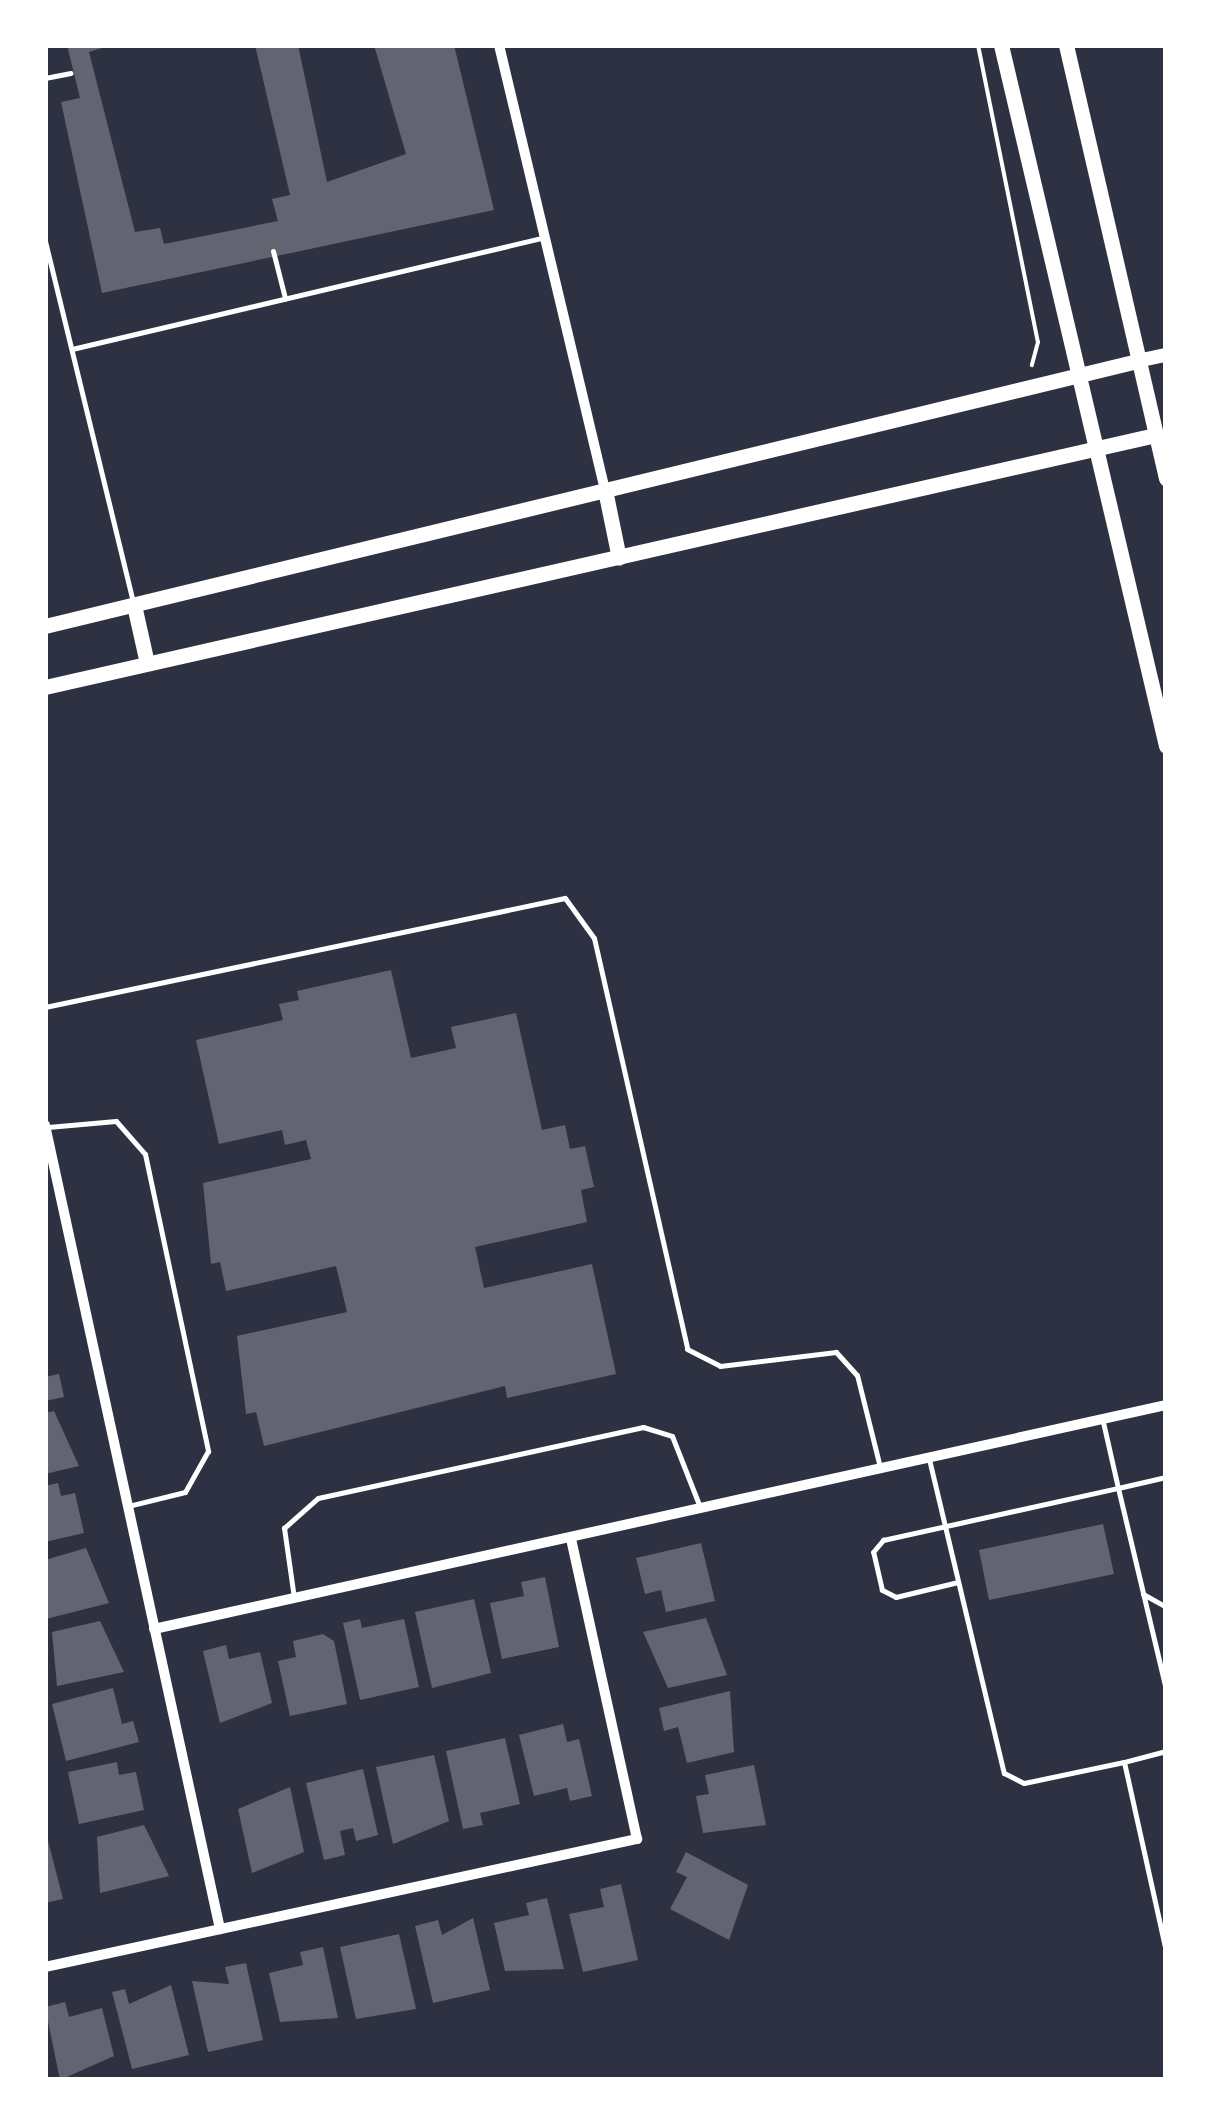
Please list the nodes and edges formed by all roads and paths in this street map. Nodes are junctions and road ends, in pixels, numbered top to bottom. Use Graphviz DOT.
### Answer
graph roads {
  1 [pos="499,45"];
  2 [pos="978,45"];
  3 [pos="1001,45"];
  4 [pos="1066,45"];
  5 [pos="71,73"];
  6 [pos="45,78"];
  7 [pos="544,237"];
  8 [pos="45,241"];
  9 [pos="274,250"];
  10 [pos="285,298"];
  11 [pos="72,349"];
  12 [pos="1166,354"];
  13 [pos="1137,361"];
  14 [pos="1032,365"];
  15 [pos="1078,376"];
  16 [pos="1161,433"];
  17 [pos="1095,449"];
  18 [pos="1166,479"];
  19 [pos="604,490"];
  20 [pos="619,558"];
  21 [pos="134,605"];
  22 [pos="45,626"];
  23 [pos="148,664"];
  24 [pos="45,688"];
  25 [pos="1166,746"];
  26 [pos="45,1007"];
  27 [pos="45,1126"];
  28 [pos="1166,1405"];
  29 [pos="1102,1419"];
  30 [pos="929,1456"];
  31 [pos="880,1467"];
  32 [pos="1166,1478"];
  33 [pos="1118,1488"];
  34 [pos="128,1506"];
  35 [pos="700,1507"];
  36 [pos="945,1526"];
  37 [pos="572,1538"];
  38 [pos="958,1582"];
  39 [pos="1143,1594"];
  40 [pos="294,1598"];
  41 [pos="1166,1607"];
  42 [pos="154,1629"];
  43 [pos="1166,1690"];
  44 [pos="1166,1751"];
  45 [pos="1124,1762"];
  46 [pos="220,1929"];
  47 [pos="1166,1952"];
  48 [pos="45,1967"];
  1 -- 7 [label="street"];
  2 -- 14 [label="path"];
  3 -- 15 [label="main road"];
  4 -- 13 [label="main road"];
  5 -- 6 [label="lane"];
  7 -- 10 [label="lane"];
  7 -- 19 [label="street"];
  8 -- 11 [label="lane"];
  9 -- 10 [label="lane"];
  10 -- 11 [label="lane"];
  11 -- 21 [label="lane"];
  12 -- 13 [label="street"];
  13 -- 15 [label="main road"];
  13 -- 16 [label="main road"];
  15 -- 17 [label="main road"];
  15 -- 19 [label="main road"];
  16 -- 17 [label="main road"];
  16 -- 18 [label="main road"];
  17 -- 20 [label="main road"];
  17 -- 25 [label="main road"];
  19 -- 20 [label="main road"];
  19 -- 21 [label="main road"];
  20 -- 23 [label="main road"];
  21 -- 22 [label="main road"];
  21 -- 23 [label="main road"];
  23 -- 24 [label="main road"];
  26 -- 31 [label="lane"];
  27 -- 34 [label="street"];
  27 -- 34 [label="lane"];
  28 -- 29 [label="street"];
  29 -- 30 [label="street"];
  29 -- 33 [label="lane"];
  30 -- 31 [label="street"];
  30 -- 36 [label="lane"];
  31 -- 35 [label="street"];
  32 -- 33 [label="lane"];
  33 -- 36 [label="lane"];
  33 -- 39 [label="lane"];
  34 -- 42 [label="street"];
  35 -- 37 [label="street"];
  35 -- 40 [label="lane"];
  36 -- 38 [label="lane"];
  36 -- 38 [label="lane"];
  37 -- 40 [label="street"];
  37 -- 46 [label="street"];
  38 -- 45 [label="lane"];
  39 -- 41 [label="lane"];
  39 -- 43 [label="lane"];
  40 -- 42 [label="street"];
  42 -- 46 [label="street"];
  44 -- 45 [label="lane"];
  45 -- 47 [label="lane"];
  46 -- 48 [label="street"];
}
